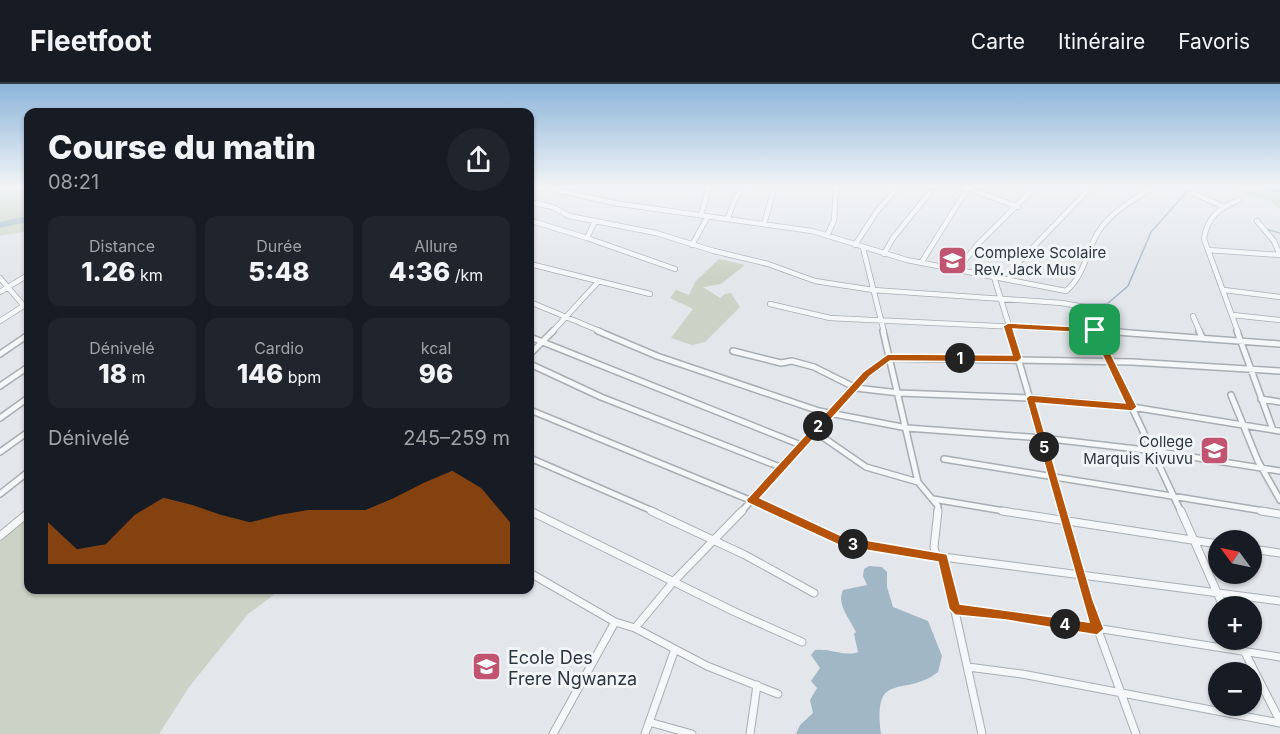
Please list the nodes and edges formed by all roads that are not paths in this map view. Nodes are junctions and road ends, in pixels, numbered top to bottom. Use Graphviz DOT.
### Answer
graph roads {
  1 [pos="571,216"];
  2 [pos="708,216"];
  3 [pos="711,216"];
  4 [pos="766,216"];
  5 [pos="834,216"];
  6 [pos="874,216"];
  7 [pos="911,216"];
  8 [pos="950,216"];
  9 [pos="1008,216"];
  10 [pos="1063,216"];
  11 [pos="1114,216"];
  12 [pos="1211,216"];
  13 [pos="728,218"];
  14 [pos="595,221"];
  15 [pos="1257,221"];
  16 [pos="535,222"];
  17 [pos="764,224"];
  18 [pos="827,236"];
  19 [pos="587,238"];
  20 [pos="692,245"];
  21 [pos="855,245"];
  22 [pos="863,248"];
  23 [pos="1208,250"];
  24 [pos="884,254"];
  25 [pos="1280,255"];
  26 [pos="921,263"];
  27 [pos="534,265"];
  28 [pos="675,269"];
  29 [pos="958,269"];
  30 [pos="994,277"];
  31 [pos="0,278"];
  32 [pos="24,278"];
  33 [pos="1008,280"];
  34 [pos="598,282"];
  35 [pos="8,288"];
  36 [pos="873,290"];
  37 [pos="1224,290"];
  38 [pos="0,292"];
  39 [pos="650,294"];
  40 [pos="1280,297"];
  41 [pos="999,299"];
  42 [pos="24,302"];
  43 [pos="534,304"];
  44 [pos="770,304"];
  45 [pos="24,305"];
  46 [pos="1233,315"];
  47 [pos="1193,316"];
  48 [pos="567,317"];
  49 [pos="1280,320"];
  50 [pos="0,321"];
  51 [pos="880,322"];
  52 [pos="1008,326"];
  53 [pos="1095,330"];
  54 [pos="24,337"];
  55 [pos="1202,337"];
  56 [pos="534,339"];
  57 [pos="1240,341"];
  58 [pos="541,342"];
  59 [pos="1280,344"];
  60 [pos="534,350"];
  61 [pos="734,351"];
  62 [pos="0,354"];
  63 [pos="888,358"];
  64 [pos="1018,358"];
  65 [pos="1112,362"];
  66 [pos="534,366"];
  67 [pos="24,370"];
  68 [pos="1250,370"];
  69 [pos="1280,371"];
  70 [pos="0,386"];
  71 [pos="856,388"];
  72 [pos="899,393"];
  73 [pos="1231,394"];
  74 [pos="1030,398"];
  75 [pos="1262,399"];
  76 [pos="24,401"];
  77 [pos="1280,402"];
  78 [pos="1132,407"];
  79 [pos="534,412"];
  80 [pos="830,413"];
  81 [pos="0,418"];
  82 [pos="1244,425"];
  83 [pos="908,428"];
  84 [pos="1273,430"];
  85 [pos="814,431"];
  86 [pos="1280,431"];
  87 [pos="24,435"];
  88 [pos="1042,438"];
  89 [pos="801,445"];
  90 [pos="0,452"];
  91 [pos="1154,452"];
  92 [pos="944,459"];
  93 [pos="534,460"];
  94 [pos="780,467"];
  95 [pos="1262,468"];
  96 [pos="1280,471"];
  97 [pos="24,475"];
  98 [pos="1053,478"];
  99 [pos="918,482"];
  100 [pos="0,494"];
  101 [pos="933,498"];
  102 [pos="1175,498"];
  103 [pos="752,500"];
  104 [pos="1280,500"];
  105 [pos="534,513"];
  106 [pos="1280,514"];
  107 [pos="24,516"];
  108 [pos="1065,522"];
  109 [pos="0,536"];
  110 [pos="715,539"];
  111 [pos="1194,541"];
  112 [pos="1208,543"];
  113 [pos="1262,551"];
  114 [pos="1280,553"];
  115 [pos="940,556"];
  116 [pos="1080,574"];
  117 [pos="534,575"];
  118 [pos="675,581"];
  119 [pos="1217,592"];
  120 [pos="814,593"];
  121 [pos="1219,596"];
  122 [pos="1280,601"];
  123 [pos="955,609"];
  124 [pos="615,622"];
  125 [pos="635,628"];
  126 [pos="1097,629"];
  127 [pos="802,642"];
  128 [pos="675,649"];
  129 [pos="1243,652"];
  130 [pos="1280,657"];
  131 [pos="968,667"];
  132 [pos="757,685"];
  133 [pos="1120,692"];
  134 [pos="778,693"];
  135 [pos="649,722"];
  136 [pos="1280,722"];
  137 [pos="553,734"];
  138 [pos="645,734"];
  139 [pos="692,734"];
  140 [pos="750,734"];
  141 [pos="982,734"];
  142 [pos="1136,734"];
  1 -- 14 [label="street"];
  2 -- 20 [label="street"];
  3 -- 13 [label="street"];
  4 -- 17 [label="street"];
  5 -- 18 [label="street"];
  6 -- 21 [label="street"];
  7 -- 24 [label="street"];
  8 -- 26 [label="street"];
  9 -- 29 [label="street"];
  10 -- 33 [label="street"];
  11 -- 33 [label="street"];
  12 -- 23 [label="street"];
  13 -- 17 [label="street"];
  14 -- 19 [label="street"];
  14 -- 20 [label="street"];
  15 -- 25 [label="street"];
  16 -- 19 [label="street"];
  17 -- 18 [label="street"];
  18 -- 21 [label="street"];
  19 -- 28 [label="street"];
  20 -- 36 [label="street"];
  21 -- 22 [label="street"];
  22 -- 24 [label="street"];
  22 -- 36 [label="street"];
  23 -- 25 [label="street"];
  23 -- 37 [label="street"];
  24 -- 26 [label="street"];
  26 -- 29 [label="street"];
  27 -- 34 [label="street"];
  29 -- 30 [label="street"];
  30 -- 33 [label="street"];
  30 -- 41 [label="street"];
  31 -- 35 [label="street"];
  32 -- 35 [label="street"];
  34 -- 39 [label="street"];
  34 -- 48 [label="street"];
  35 -- 38 [label="street"];
  35 -- 42 [label="street"];
  36 -- 41 [label="street"];
  36 -- 51 [label="street"];
  37 -- 40 [label="street"];
  37 -- 46 [label="street"];
  41 -- 52 [label="street"];
  41 -- 53 [label="street"];
  43 -- 48 [label="street"];
  44 -- 51 [label="street"];
  45 -- 50 [label="street"];
  46 -- 49 [label="street"];
  46 -- 57 [label="street"];
  47 -- 55 [label="street"];
  48 -- 58 [label="street"];
  48 -- 80 [label="street"];
  51 -- 52 [label="street"];
  51 -- 63 [label="street"];
  52 -- 53 [label="street"];
  52 -- 64 [label="street"];
  53 -- 55 [label="street"];
  53 -- 65 [label="street"];
  54 -- 62 [label="street"];
  55 -- 57 [label="street"];
  56 -- 58 [label="street"];
  57 -- 59 [label="street"];
  57 -- 68 [label="street"];
  58 -- 60 [label="street"];
  58 -- 89 [label="street"];
  61 -- 71 [label="street"];
  63 -- 64 [label="street"];
  63 -- 71 [label="street"];
  63 -- 72 [label="street"];
  64 -- 65 [label="street"];
  64 -- 74 [label="street"];
  65 -- 68 [label="street"];
  65 -- 78 [label="street"];
  66 -- 94 [label="street"];
  67 -- 70 [label="street"];
  68 -- 69 [label="street"];
  68 -- 75 [label="street"];
  71 -- 72 [label="street"];
  71 -- 80 [label="street"];
  72 -- 74 [label="street"];
  72 -- 83 [label="street"];
  73 -- 82 [label="street"];
  74 -- 78 [label="street"];
  74 -- 88 [label="street"];
  75 -- 77 [label="street"];
  75 -- 84 [label="street"];
  76 -- 81 [label="street"];
  78 -- 82 [label="street"];
  78 -- 91 [label="street"];
  79 -- 103 [label="street"];
  80 -- 83 [label="street"];
  80 -- 85 [label="street"];
  82 -- 84 [label="street"];
  82 -- 95 [label="street"];
  83 -- 88 [label="street"];
  83 -- 99 [label="street"];
  84 -- 86 [label="street"];
  85 -- 89 [label="street"];
  85 -- 99 [label="street"];
  87 -- 90 [label="street"];
  88 -- 91 [label="street"];
  88 -- 98 [label="street"];
  89 -- 94 [label="street"];
  91 -- 95 [label="street"];
  91 -- 102 [label="street"];
  92 -- 98 [label="street"];
  93 -- 110 [label="street"];
  94 -- 103 [label="street"];
  95 -- 96 [label="street"];
  95 -- 104 [label="street"];
  97 -- 100 [label="street"];
  98 -- 102 [label="street"];
  98 -- 108 [label="street"];
  99 -- 101 [label="street"];
  101 -- 108 [label="street"];
  101 -- 115 [label="street"];
  102 -- 106 [label="street"];
  102 -- 111 [label="street"];
  103 -- 110 [label="street"];
  103 -- 115 [label="street"];
  105 -- 118 [label="street"];
  107 -- 109 [label="street"];
  108 -- 111 [label="street"];
  108 -- 116 [label="street"];
  110 -- 118 [label="street"];
  110 -- 120 [label="street"];
  111 -- 112 [label="street"];
  111 -- 119 [label="street"];
  113 -- 114 [label="street"];
  115 -- 116 [label="street"];
  115 -- 123 [label="street"];
  116 -- 119 [label="street"];
  116 -- 126 [label="street"];
  117 -- 124 [label="street"];
  118 -- 125 [label="street"];
  118 -- 127 [label="street"];
  119 -- 121 [label="street"];
  119 -- 122 [label="street"];
  123 -- 126 [label="street"];
  123 -- 131 [label="street"];
  124 -- 125 [label="street"];
  124 -- 137 [label="street"];
  125 -- 128 [label="street"];
  126 -- 129 [label="street"];
  126 -- 133 [label="street"];
  128 -- 132 [label="street"];
  128 -- 135 [label="street"];
  129 -- 130 [label="street"];
  129 -- 136 [label="street"];
  131 -- 133 [label="street"];
  131 -- 141 [label="street"];
  132 -- 134 [label="street"];
  132 -- 140 [label="street"];
  133 -- 136 [label="street"];
  133 -- 142 [label="street"];
  135 -- 138 [label="street"];
  135 -- 139 [label="street"];
}
